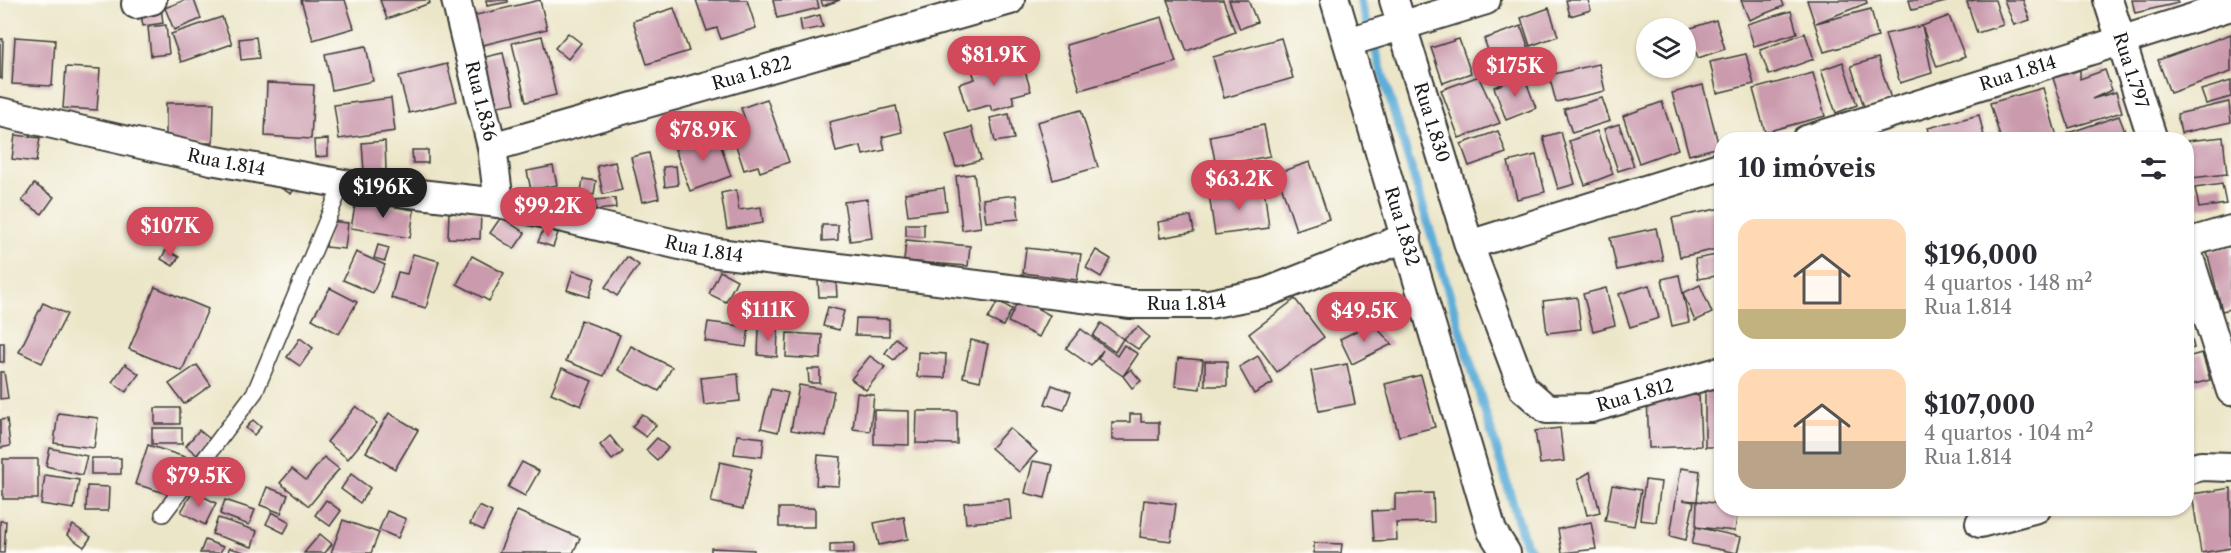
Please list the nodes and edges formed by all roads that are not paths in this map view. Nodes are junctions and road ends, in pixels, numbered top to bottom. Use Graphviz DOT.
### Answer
graph roads {
  1 [pos="456,0"];
  2 [pos="1010,0"];
  3 [pos="1335,0"];
  4 [pos="1486,0"];
  5 [pos="2108,0"];
  6 [pos="2231,6"];
  7 [pos="1398,13"];
  8 [pos="2123,40"];
  9 [pos="1348,42"];
  10 [pos="0,112"];
  11 [pos="1831,132"];
  12 [pos="2151,132"];
  13 [pos="492,147"];
  14 [pos="1714,168"];
  15 [pos="342,184"];
  16 [pos="499,203"];
  17 [pos="2231,230"];
  18 [pos="1407,237"];
  19 [pos="2194,241"];
  20 [pos="1469,245"];
  21 [pos="2194,272"];
  22 [pos="1714,373"];
  23 [pos="2231,391"];
  24 [pos="1547,409"];
  25 [pos="2231,467"];
  26 [pos="2194,468"];
  27 [pos="164,514"];
  28 [pos="2007,516"];
  29 [pos="1980,523"];
  30 [pos="1506,553"];
  1 -- 13 [label="street, Rua 1.836"];
  2 -- 13 [label="street, Rua 1.822"];
  3 -- 9 [label="street, Rua 1.832"];
  4 -- 7 [label="street"];
  5 -- 8 [label="street, Rua 1.797"];
  6 -- 8 [label="street, Rua 1.814"];
  7 -- 9 [label="street"];
  7 -- 20 [label="street, Rua 1.830"];
  8 -- 11 [label="street, Rua 1.814"];
  8 -- 12 [label="street, Rua 1.797"];
  9 -- 18 [label="street, Rua 1.832"];
  10 -- 15 [label="street, Rua 1.814"];
  13 -- 16 [label="street, Rua 1.836"];
  14 -- 20 [label="street"];
  15 -- 16 [label="street, Rua 1.814"];
  15 -- 27 [label="lane"];
  16 -- 18 [label="street, Rua 1.814"];
  17 -- 19 [label="street"];
  18 -- 30 [label="street, Rua 1.832"];
  20 -- 24 [label="street, Rua 1.830"];
  21 -- 23 [label="street"];
  22 -- 24 [label="street, Rua 1.812"];
  25 -- 26 [label="street"];
  28 -- 29 [label="street"];
}
